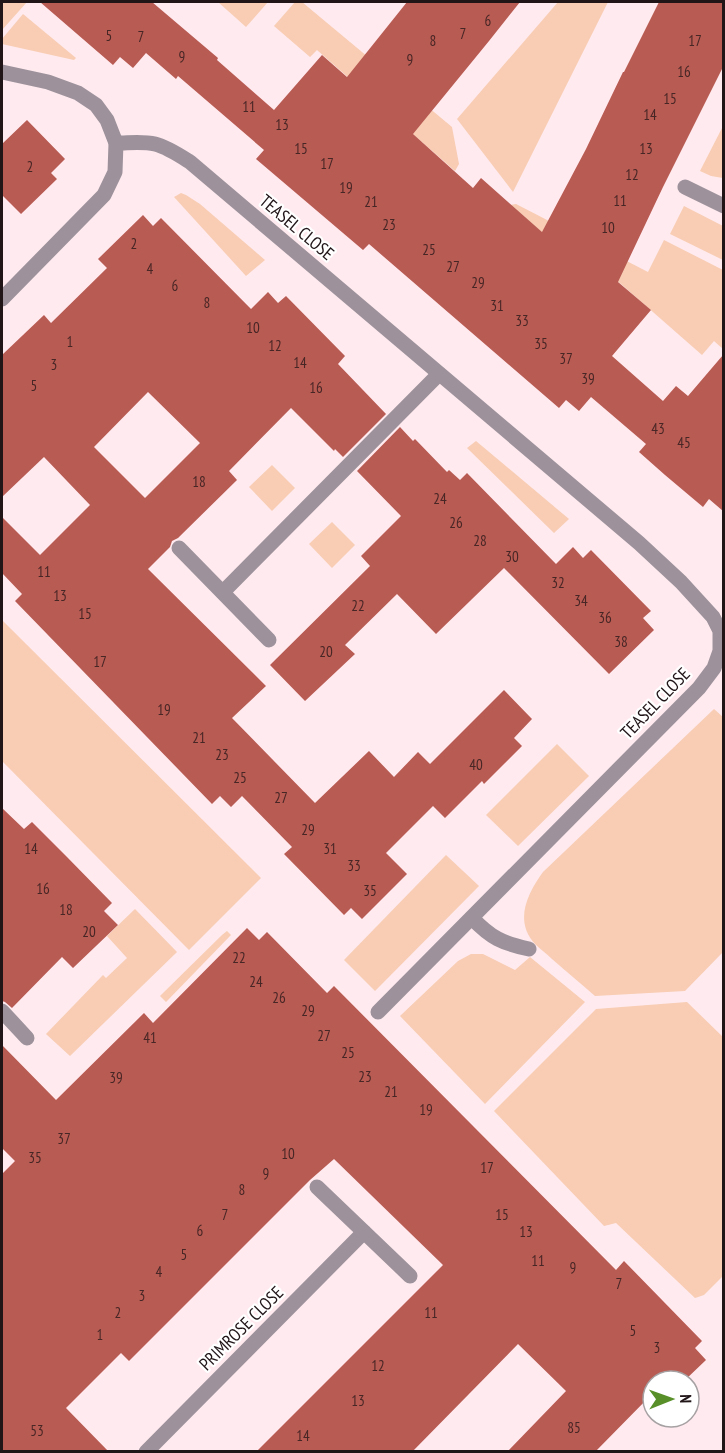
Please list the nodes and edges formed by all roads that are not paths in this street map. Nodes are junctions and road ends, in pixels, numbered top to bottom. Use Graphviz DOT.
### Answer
graph roads {
  1 [pos="2,72"];
  2 [pos="116,143"];
  3 [pos="685,187"];
  4 [pos="723,206"];
  5 [pos="2,299"];
  6 [pos="439,374"];
  7 [pos="179,548"];
  8 [pos="223,592"];
  9 [pos="269,640"];
  10 [pos="472,918"];
  11 [pos="529,949"];
  12 [pos="2,1011"];
  13 [pos="378,1012"];
  14 [pos="27,1038"];
  15 [pos="317,1187"];
  16 [pos="364,1232"];
  17 [pos="410,1276"];
  18 [pos="146,1452"];
  1 -- 2 [label="street"];
  2 -- 5 [label="street"];
  2 -- 6 [label="street, TEASEL CLOSE"];
  3 -- 4 [label="street"];
  6 -- 8 [label="street"];
  6 -- 10 [label="street, TEASEL CLOSE"];
  7 -- 8 [label="street"];
  8 -- 9 [label="street"];
  10 -- 11 [label="street"];
  10 -- 13 [label="street, TEASEL CLOSE"];
  12 -- 14 [label="street"];
  15 -- 16 [label="street"];
  16 -- 17 [label="street"];
  16 -- 18 [label="street, PRIMROSE CLOSE"];
}
